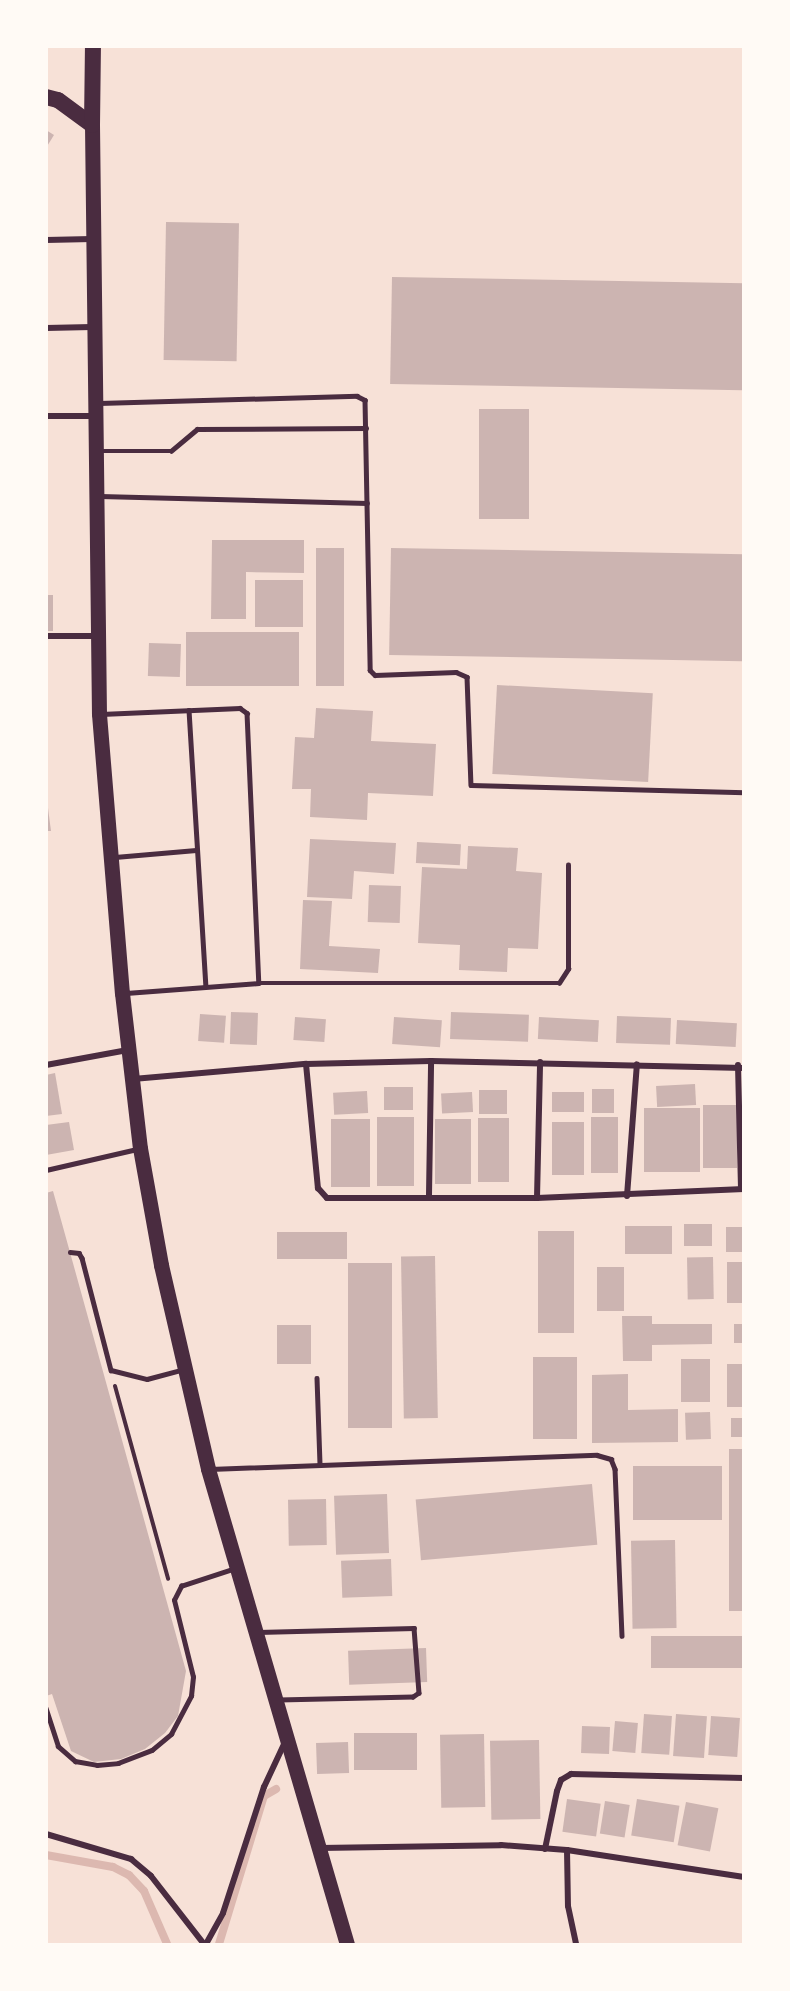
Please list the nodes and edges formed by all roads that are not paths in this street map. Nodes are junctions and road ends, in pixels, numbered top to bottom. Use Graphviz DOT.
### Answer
graph roads {
  1 [pos="93,46"];
  2 [pos="46,97"];
  3 [pos="92,125"];
  4 [pos="92,239"];
  5 [pos="46,240"];
  6 [pos="92,327"];
  7 [pos="46,328"];
  8 [pos="94,410"];
  9 [pos="46,416"];
  10 [pos="366,428"];
  11 [pos="94,451"];
  12 [pos="94,496"];
  13 [pos="367,503"];
  14 [pos="46,636"];
  15 [pos="96,636"];
  16 [pos="189,710"];
  17 [pos="99,714"];
  18 [pos="744,792"];
  19 [pos="196,850"];
  20 [pos="110,857"];
  21 [pos="567,865"];
  22 [pos="259,983"];
  23 [pos="206,986"];
  24 [pos="122,993"];
  25 [pos="129,1050"];
  26 [pos="432,1061"];
  27 [pos="540,1062"];
  28 [pos="306,1064"];
  29 [pos="636,1064"];
  30 [pos="46,1065"];
  31 [pos="741,1067"];
  32 [pos="132,1080"];
  33 [pos="140,1148"];
  34 [pos="46,1170"];
  35 [pos="742,1189"];
  36 [pos="429,1195"];
  37 [pos="627,1196"];
  38 [pos="537,1198"];
  39 [pos="70,1252"];
  40 [pos="184,1370"];
  41 [pos="317,1378"];
  42 [pos="320,1464"];
  43 [pos="208,1469"];
  44 [pos="236,1568"];
  45 [pos="255,1632"];
  46 [pos="622,1635"];
  47 [pos="275,1700"];
  48 [pos="46,1708"];
  49 [pos="286,1740"];
  50 [pos="744,1778"];
  51 [pos="46,1834"];
  52 [pos="318,1848"];
  53 [pos="545,1849"];
  54 [pos="567,1850"];
  55 [pos="744,1877"];
  56 [pos="205,1944"];
  57 [pos="346,1944"];
  58 [pos="576,1944"];
  1 -- 3 [label="highway"];
  2 -- 3 [label="highway"];
  3 -- 4 [label="main road"];
  4 -- 5 [label="street"];
  4 -- 6 [label="main road"];
  6 -- 7 [label="street"];
  6 -- 8 [label="main road"];
  8 -- 9 [label="street"];
  8 -- 10 [label="lane"];
  8 -- 11 [label="main road"];
  10 -- 11 [label="lane"];
  10 -- 13 [label="lane"];
  11 -- 12 [label="main road"];
  12 -- 13 [label="lane"];
  12 -- 15 [label="main road"];
  13 -- 18 [label="lane"];
  14 -- 15 [label="street"];
  15 -- 17 [label="main road"];
  16 -- 17 [label="lane"];
  16 -- 19 [label="lane"];
  16 -- 22 [label="lane"];
  17 -- 20 [label="main road"];
  19 -- 20 [label="lane"];
  19 -- 23 [label="lane"];
  20 -- 24 [label="main road"];
  21 -- 22 [label="lane"];
  22 -- 23 [label="lane"];
  23 -- 24 [label="lane"];
  24 -- 25 [label="main road"];
  25 -- 30 [label="street"];
  25 -- 32 [label="main road"];
  26 -- 27 [label="street"];
  26 -- 28 [label="street"];
  26 -- 36 [label="street"];
  27 -- 29 [label="street"];
  27 -- 38 [label="street"];
  28 -- 32 [label="street"];
  28 -- 36 [label="street"];
  29 -- 31 [label="street"];
  29 -- 37 [label="street"];
  31 -- 35 [label="street"];
  32 -- 33 [label="main road"];
  33 -- 34 [label="lane"];
  33 -- 40 [label="main road"];
  35 -- 37 [label="street"];
  36 -- 38 [label="street"];
  37 -- 38 [label="street"];
  39 -- 40 [label="lane"];
  40 -- 43 [label="main road"];
  41 -- 42 [label="lane"];
  42 -- 43 [label="lane"];
  42 -- 46 [label="lane"];
  43 -- 44 [label="main road"];
  44 -- 45 [label="main road"];
  44 -- 48 [label="lane"];
  45 -- 47 [label="main road"];
  45 -- 47 [label="lane"];
  47 -- 49 [label="main road"];
  49 -- 52 [label="main road"];
  49 -- 56 [label="street"];
  50 -- 53 [label="street"];
  51 -- 56 [label="street"];
  52 -- 53 [label="street"];
  52 -- 57 [label="main road"];
  53 -- 54 [label="street"];
  54 -- 55 [label="street"];
  54 -- 58 [label="street"];
}
